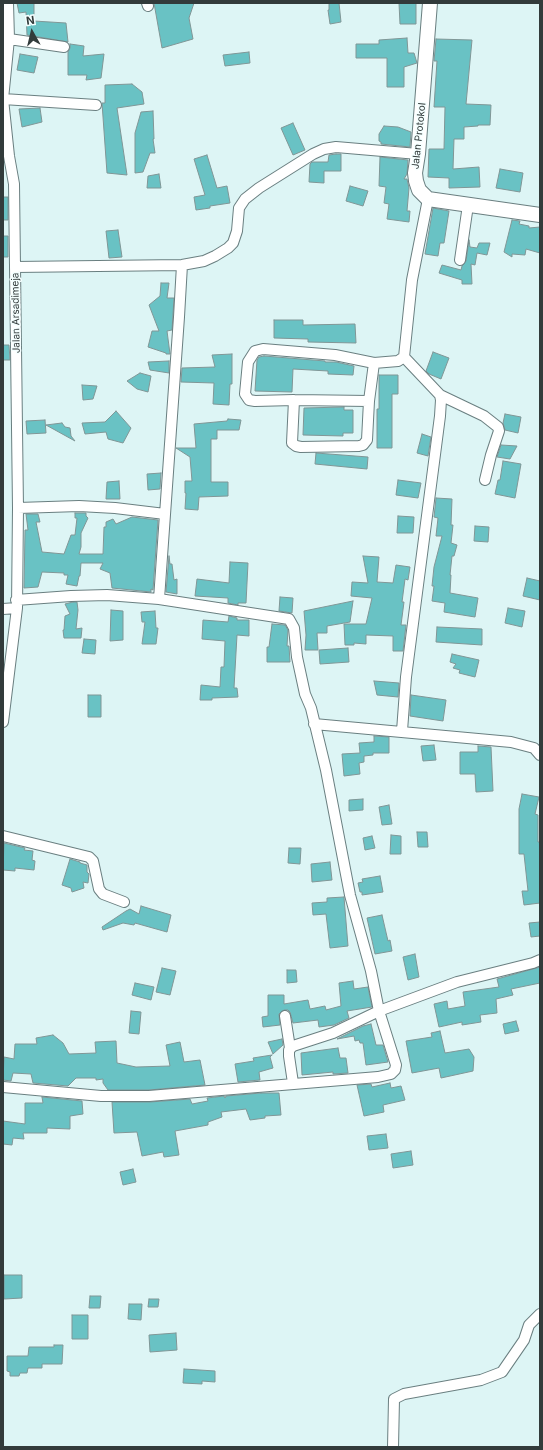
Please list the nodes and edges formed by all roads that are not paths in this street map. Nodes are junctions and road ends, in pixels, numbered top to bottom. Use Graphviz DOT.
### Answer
graph roads {
  1 [pos="8,3"];
  2 [pos="430,3"];
  3 [pos="9,39"];
  4 [pos="64,47"];
  5 [pos="3,99"];
  6 [pos="96,105"];
  7 [pos="418,154"];
  8 [pos="428,199"];
  9 [pos="468,205"];
  10 [pos="540,215"];
  11 [pos="460,260"];
  12 [pos="182,265"];
  13 [pos="15,267"];
  14 [pos="404,358"];
  15 [pos="374,363"];
  16 [pos="440,395"];
  17 [pos="294,400"];
  18 [pos="369,401"];
  19 [pos="485,480"];
  20 [pos="18,508"];
  21 [pos="166,514"];
  22 [pos="159,599"];
  23 [pos="16,604"];
  24 [pos="3,609"];
  25 [pos="3,722"];
  26 [pos="314,724"];
  27 [pos="402,732"];
  28 [pos="540,755"];
  29 [pos="3,836"];
  30 [pos="124,902"];
  31 [pos="540,960"];
  32 [pos="379,1011"];
  33 [pos="285,1016"];
  34 [pos="290,1048"];
  35 [pos="293,1083"];
  36 [pos="3,1087"];
  37 [pos="540,1314"];
  38 [pos="393,1447"];
  1 -- 3 [label="street"];
  2 -- 7 [label="street, Jalan Protokol"];
  3 -- 4 [label="street"];
  3 -- 5 [label="street"];
  5 -- 6 [label="street"];
  5 -- 13 [label="street"];
  7 -- 8 [label="street, Jalan Protokol"];
  7 -- 12 [label="street, Jalan Arsadimeja"];
  8 -- 9 [label="street"];
  8 -- 14 [label="street"];
  9 -- 10 [label="street"];
  9 -- 11 [label="street"];
  12 -- 13 [label="street, Jalan Arsadimeja"];
  12 -- 21 [label="street"];
  13 -- 20 [label="street, Jalan Arsadimeja"];
  14 -- 15 [label="street"];
  14 -- 16 [label="street"];
  15 -- 17 [label="street"];
  15 -- 18 [label="street"];
  16 -- 19 [label="street"];
  16 -- 27 [label="street"];
  17 -- 18 [label="street"];
  17 -- 18 [label="street"];
  20 -- 21 [label="street"];
  20 -- 23 [label="street, Jalan Arsadimeja"];
  21 -- 22 [label="street"];
  22 -- 23 [label="street"];
  22 -- 26 [label="street"];
  23 -- 24 [label="street"];
  23 -- 25 [label="street, Jalan Arsadimeja"];
  26 -- 27 [label="street"];
  26 -- 32 [label="street"];
  27 -- 28 [label="street"];
  29 -- 30 [label="street"];
  31 -- 32 [label="street"];
  32 -- 34 [label="street"];
  32 -- 35 [label="street"];
  33 -- 34 [label="street"];
  34 -- 35 [label="street"];
  35 -- 36 [label="street"];
  37 -- 38 [label="street"];
}
